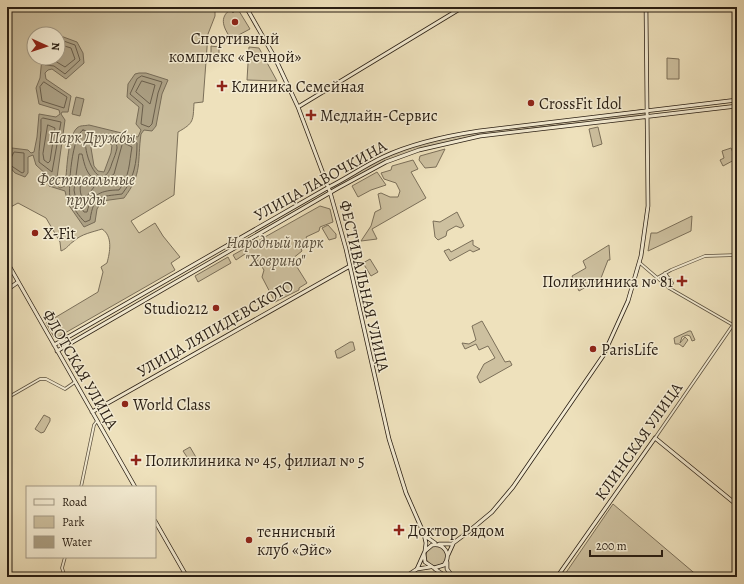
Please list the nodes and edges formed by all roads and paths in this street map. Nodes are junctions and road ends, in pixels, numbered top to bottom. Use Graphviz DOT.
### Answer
graph roads {
  1 [pos="246,7"];
  2 [pos="463,7"];
  3 [pos="646,7"];
  4 [pos="737,100"];
  5 [pos="737,105"];
  6 [pos="679,106"];
  7 [pos="298,107"];
  8 [pos="648,110"];
  9 [pos="679,112"];
  10 [pos="648,116"];
  11 [pos="479,131"];
  12 [pos="472,132"];
  13 [pos="480,136"];
  14 [pos="473,137"];
  15 [pos="329,187"];
  16 [pos="330,192"];
  17 [pos="248,234"];
  18 [pos="251,239"];
  19 [pos="737,255"];
  20 [pos="7,262"];
  21 [pos="640,263"];
  22 [pos="350,266"];
  23 [pos="665,273"];
  24 [pos="657,278"];
  25 [pos="18,282"];
  26 [pos="669,288"];
  27 [pos="7,290"];
  28 [pos="737,319"];
  29 [pos="98,320"];
  30 [pos="733,325"];
  31 [pos="101,326"];
  32 [pos="54,345"];
  33 [pos="57,351"];
  34 [pos="75,382"];
  35 [pos="7,398"];
  36 [pos="92,412"];
  37 [pos="97,421"];
  38 [pos="655,438"];
  39 [pos="81,486"];
  40 [pos="134,486"];
  41 [pos="737,506"];
  42 [pos="156,523"];
  43 [pos="424,534"];
  44 [pos="454,542"];
  45 [pos="438,544"];
  46 [pos="424,552"];
  47 [pos="64,558"];
  48 [pos="447,558"];
  49 [pos="433,568"];
  50 [pos="417,569"];
  51 [pos="65,575"];
  52 [pos="77,577"];
  53 [pos="187,577"];
  54 [pos="405,577"];
  55 [pos="447,577"];
  56 [pos="453,577"];
  57 [pos="557,577"];
  1 -- 7 [label="main road, ФЕСТИВАЛЬНАЯ УЛИЦА"];
  2 -- 7 [label="main road"];
  3 -- 8 [label="main road"];
  4 -- 5 [label="street"];
  4 -- 6 [label="main road, УЛИЦА ЛАВОЧКИНА"];
  5 -- 9 [label="main road, УЛИЦА ЛАВОЧКИНА"];
  6 -- 8 [label="main road, УЛИЦА ЛАВОЧКИНА"];
  6 -- 9 [label="street"];
  7 -- 15 [label="main road, ФЕСТИВАЛЬНАЯ УЛИЦА"];
  8 -- 10 [label="main road"];
  8 -- 11 [label="main road, УЛИЦА ЛАВОЧКИНА"];
  9 -- 10 [label="main road, УЛИЦА ЛАВОЧКИНА"];
  10 -- 13 [label="main road, УЛИЦА ЛАВОЧКИНА"];
  10 -- 21 [label="main road"];
  11 -- 12 [label="main road, УЛИЦА ЛАВОЧКИНА"];
  11 -- 13 [label="main road"];
  12 -- 14 [label="main road"];
  12 -- 15 [label="main road, УЛИЦА ЛАВОЧКИНА"];
  13 -- 14 [label="main road, УЛИЦА ЛАВОЧКИНА"];
  14 -- 16 [label="main road, УЛИЦА ЛАВОЧКИНА"];
  15 -- 16 [label="main road, ФЕСТИВАЛЬНАЯ УЛИЦА"];
  15 -- 17 [label="main road, УЛИЦА ЛАВОЧКИНА"];
  16 -- 18 [label="main road, УЛИЦА ЛАВОЧКИНА"];
  16 -- 22 [label="main road, ФЕСТИВАЛЬНАЯ УЛИЦА"];
  17 -- 18 [label="street"];
  17 -- 29 [label="main road, УЛИЦА ЛАВОЧКИНА"];
  18 -- 31 [label="main road, УЛИЦА ЛАВОЧКИНА"];
  19 -- 23 [label="street"];
  20 -- 25 [label="main road, ФЛОТСКАЯ УЛИЦА"];
  21 -- 24 [label="street"];
  21 -- 44 [label="main road"];
  22 -- 36 [label="main road, УЛИЦА ЛЯПИДЕВСКОГО"];
  22 -- 43 [label="main road, ФЕСТИВАЛЬНАЯ УЛИЦА"];
  23 -- 24 [label="street"];
  23 -- 26 [label="street"];
  24 -- 26 [label="street"];
  25 -- 27 [label="main road"];
  25 -- 32 [label="main road, ФЛОТСКАЯ УЛИЦА"];
  26 -- 30 [label="street"];
  28 -- 30 [label="street, КЛИНСКАЯ УЛИЦА"];
  29 -- 31 [label="street"];
  29 -- 32 [label="main road, УЛИЦА ЛАВОЧКИНА"];
  30 -- 38 [label="street, КЛИНСКАЯ УЛИЦА"];
  31 -- 33 [label="main road, УЛИЦА ЛАВОЧКИНА"];
  32 -- 33 [label="main road, ФЛОТСКАЯ УЛИЦА"];
  33 -- 34 [label="main road, ФЛОТСКАЯ УЛИЦА"];
  34 -- 35 [label="street"];
  34 -- 36 [label="main road, ФЛОТСКАЯ УЛИЦА"];
  36 -- 37 [label="main road, ФЛОТСКАЯ УЛИЦА"];
  37 -- 39 [label="street"];
  37 -- 40 [label="main road, ФЛОТСКАЯ УЛИЦА"];
  38 -- 41 [label="main road"];
  38 -- 57 [label="main road, КЛИНСКАЯ УЛИЦА"];
  42 -- 53 [label="main road"];
  43 -- 45 [label="main road, ФЕСТИВАЛЬНАЯ УЛИЦА"];
  43 -- 46 [label="main road, ФЕСТИВАЛЬНАЯ УЛИЦА"];
  44 -- 45 [label="main road"];
  44 -- 48 [label="main road"];
  45 -- 46 [label="main road"];
  45 -- 48 [label="main road"];
  46 -- 49 [label="main road"];
  46 -- 50 [label="main road"];
  47 -- 51 [label="street"];
  48 -- 49 [label="main road"];
  48 -- 56 [label="main road"];
  49 -- 50 [label="main road"];
  49 -- 55 [label="main road"];
  50 -- 54 [label="main road"];
  51 -- 52 [label="street"];
}
